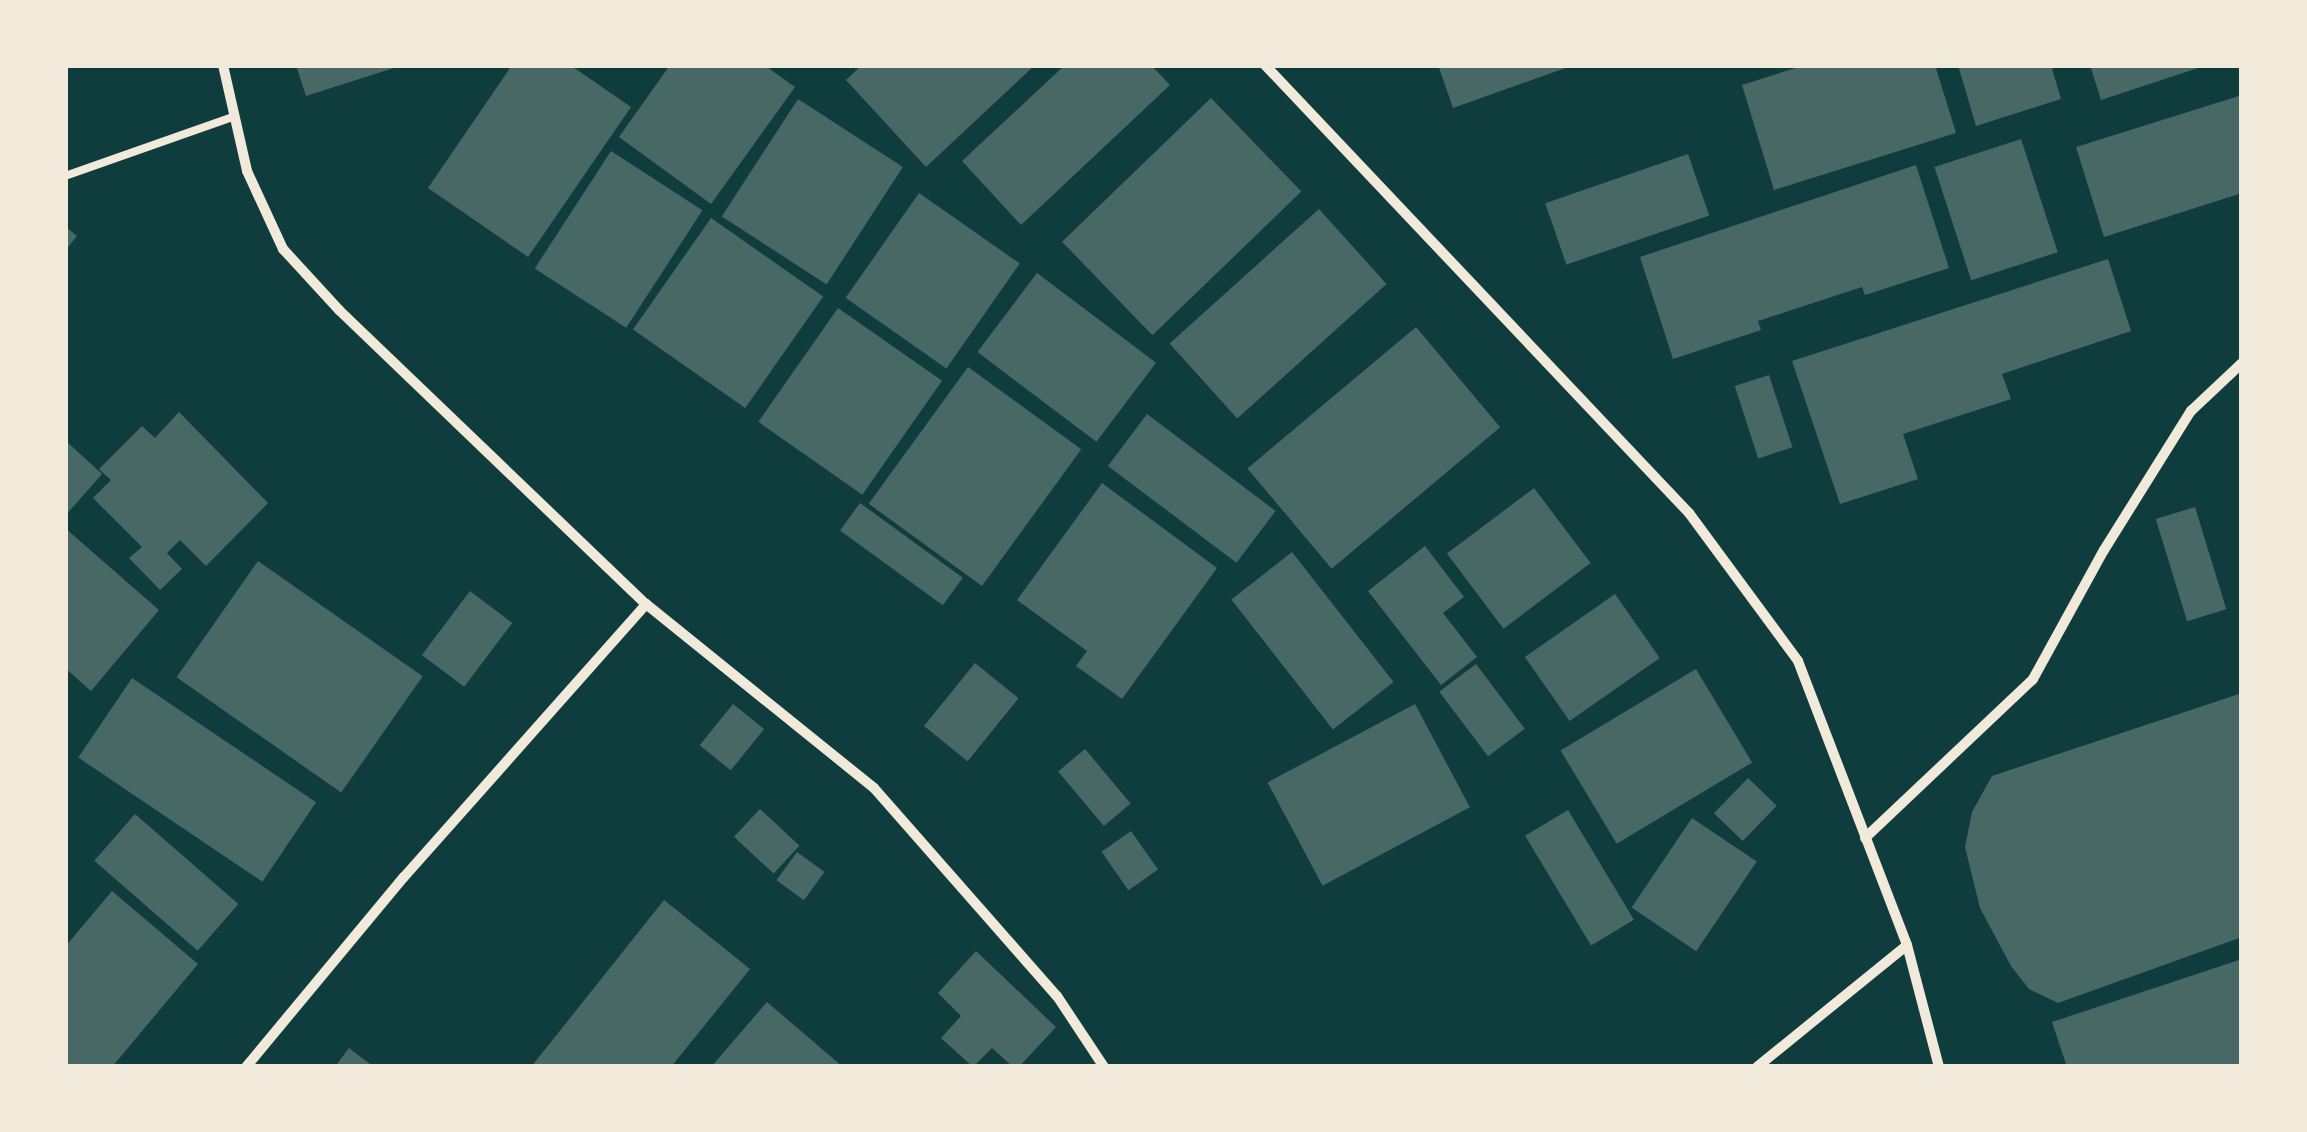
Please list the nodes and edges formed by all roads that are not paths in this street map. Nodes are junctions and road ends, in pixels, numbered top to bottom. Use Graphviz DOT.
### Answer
graph roads {
  1 [pos="223,65"];
  2 [pos="1265,65"];
  3 [pos="235,116"];
  4 [pos="65,176"];
  5 [pos="2242,363"];
  6 [pos="646,604"];
  7 [pos="1866,838"];
  8 [pos="1907,945"];
  9 [pos="246,1067"];
  10 [pos="1104,1067"];
  11 [pos="1757,1067"];
  12 [pos="1939,1067"];
  1 -- 3 [label="street"];
  2 -- 7 [label="street"];
  3 -- 4 [label="lane"];
  3 -- 6 [label="street"];
  5 -- 7 [label="street"];
  6 -- 9 [label="street"];
  6 -- 10 [label="street"];
  7 -- 8 [label="street"];
  8 -- 11 [label="street"];
  8 -- 12 [label="street"];
}
